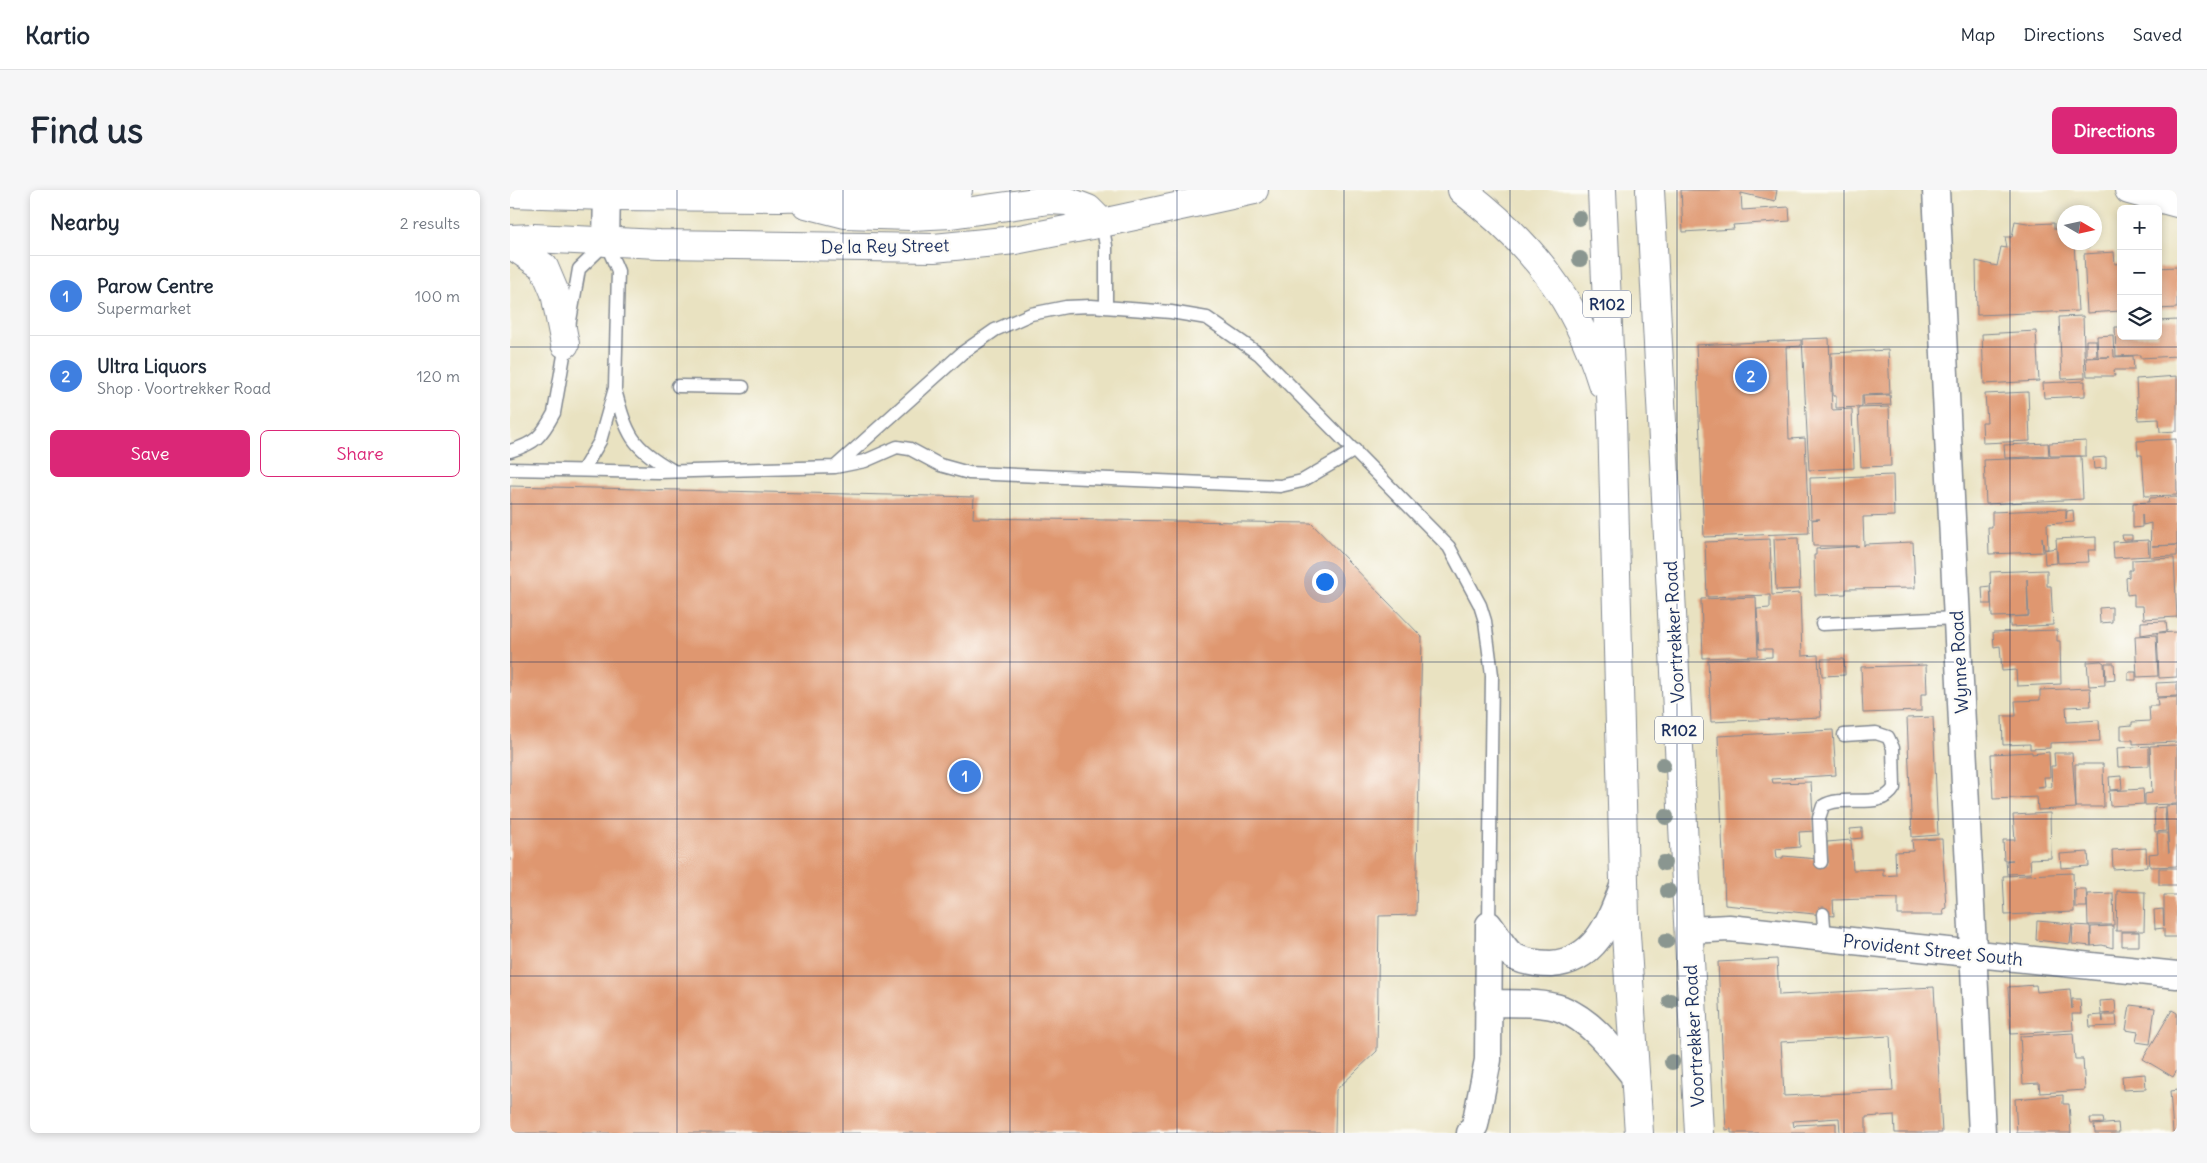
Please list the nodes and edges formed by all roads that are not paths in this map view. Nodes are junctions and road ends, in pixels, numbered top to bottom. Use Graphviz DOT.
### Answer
graph roads {
  1 [pos="958,190"];
  2 [pos="1254,190"];
  3 [pos="1462,190"];
  4 [pos="1602,190"];
  5 [pos="1650,190"];
  6 [pos="1936,190"];
  7 [pos="2129,190"];
  8 [pos="607,193"];
  9 [pos="510,194"];
  10 [pos="781,197"];
  11 [pos="2177,203"];
  12 [pos="1102,223"];
  13 [pos="510,239"];
  14 [pos="606,242"];
  15 [pos="510,244"];
  16 [pos="1106,306"];
  17 [pos="565,344"];
  18 [pos="678,386"];
  19 [pos="743,387"];
  20 [pos="614,388"];
  21 [pos="1612,418"];
  22 [pos="1355,450"];
  23 [pos="510,451"];
  24 [pos="835,467"];
  25 [pos="510,469"];
  26 [pos="584,470"];
  27 [pos="672,470"];
  28 [pos="1957,618"];
  29 [pos="1822,624"];
  30 [pos="1844,735"];
  31 [pos="1821,862"];
  32 [pos="1624,883"];
  33 [pos="1489,925"];
  34 [pos="1689,930"];
  35 [pos="1974,955"];
  36 [pos="2177,975"];
  37 [pos="1488,1003"];
  38 [pos="1534,1004"];
  39 [pos="1488,1043"];
  40 [pos="1635,1077"];
  41 [pos="1470,1133"];
  42 [pos="1639,1133"];
  43 [pos="1699,1133"];
  44 [pos="1982,1133"];
  1 -- 10 [label="main road"];
  2 -- 12 [label="main road, De la Rey Street"];
  3 -- 21 [label="main road"];
  4 -- 21 [label="main road, R102"];
  5 -- 34 [label="main road, Voortrekker Road / R102"];
  6 -- 28 [label="street, Wynne Road"];
  7 -- 11 [label="main road"];
  8 -- 9 [label="main road"];
  8 -- 10 [label="main road"];
  8 -- 14 [label="street"];
  10 -- 12 [label="main road"];
  12 -- 14 [label="main road, De la Rey Street"];
  12 -- 16 [label="lane"];
  13 -- 14 [label="main road, De la Rey Street"];
  14 -- 17 [label="lane"];
  14 -- 20 [label="lane"];
  15 -- 17 [label="main road"];
  16 -- 22 [label="lane"];
  16 -- 24 [label="lane"];
  17 -- 23 [label="lane"];
  18 -- 19 [label="lane"];
  20 -- 26 [label="lane"];
  20 -- 27 [label="lane"];
  21 -- 32 [label="main road, R102"];
  22 -- 24 [label="lane"];
  22 -- 33 [label="lane"];
  24 -- 27 [label="lane"];
  25 -- 26 [label="lane"];
  26 -- 27 [label="lane"];
  28 -- 29 [label="lane"];
  28 -- 35 [label="street, Wynne Road"];
  30 -- 31 [label="lane"];
  32 -- 33 [label="street"];
  32 -- 40 [label="main road, R102"];
  33 -- 37 [label="street"];
  34 -- 35 [label="street, Provident Street South"];
  34 -- 43 [label="main road, Voortrekker Road / R102"];
  35 -- 36 [label="street, Provident Street South"];
  35 -- 44 [label="street, Wynne Road"];
  37 -- 38 [label="street"];
  37 -- 39 [label="street"];
  38 -- 39 [label="street"];
  38 -- 40 [label="street"];
  39 -- 41 [label="street"];
  40 -- 42 [label="main road, R102"];
}
